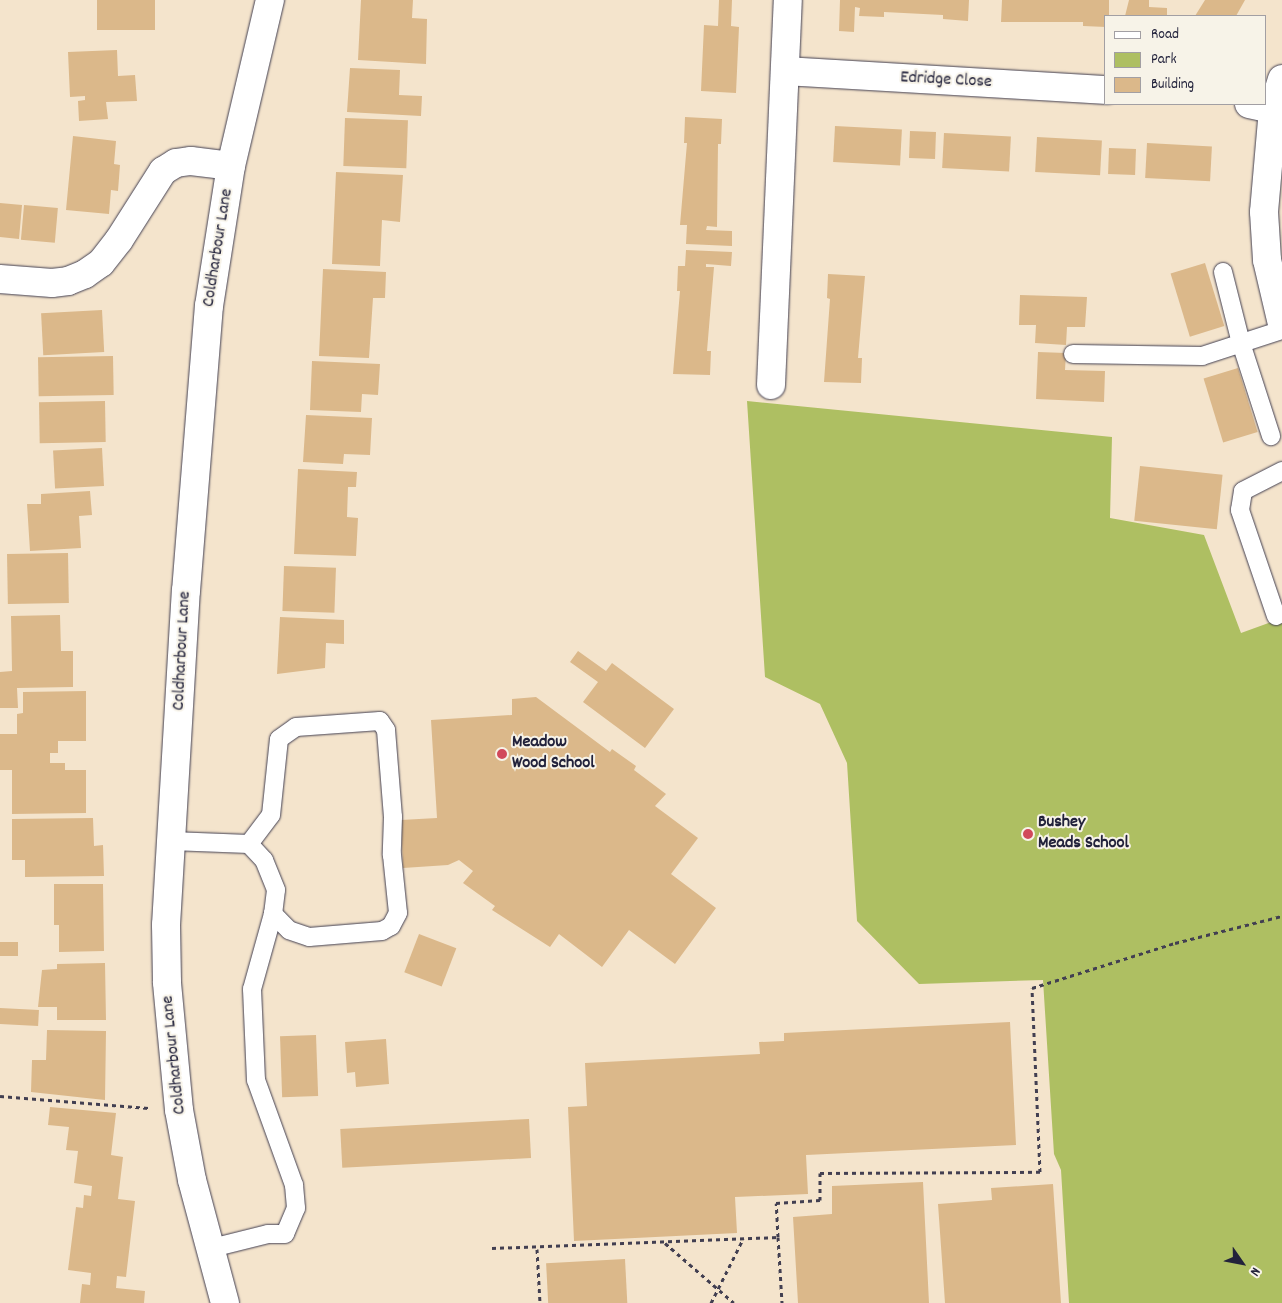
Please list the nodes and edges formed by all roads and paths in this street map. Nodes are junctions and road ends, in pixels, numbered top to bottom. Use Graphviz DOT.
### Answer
graph roads {
  1 [pos="270,0"];
  2 [pos="788,0"];
  3 [pos="786,71"];
  4 [pos="1282,79"];
  5 [pos="1104,90"];
  6 [pos="1267,98"];
  7 [pos="1261,106"];
  8 [pos="231,166"];
  9 [pos="1223,272"];
  10 [pos="0,279"];
  11 [pos="1282,324"];
  12 [pos="1282,330"];
  13 [pos="1241,343"];
  14 [pos="1073,354"];
  15 [pos="771,384"];
  16 [pos="1271,436"];
  17 [pos="1282,471"];
  18 [pos="1276,616"];
  19 [pos="171,841"];
  20 [pos="249,844"];
  21 [pos="273,914"];
  22 [pos="1282,916"];
  23 [pos="0,1096"];
  24 [pos="179,1110"];
  25 [pos="778,1237"];
  26 [pos="743,1238"];
  27 [pos="665,1242"];
  28 [pos="492,1248"];
  29 [pos="208,1249"];
  30 [pos="537,1249"];
  31 [pos="718,1289"];
  32 [pos="225,1303"];
  33 [pos="540,1303"];
  34 [pos="711,1303"];
  35 [pos="734,1303"];
  36 [pos="782,1303"];
  1 -- 8 [label="street, Coldharbour Lane"];
  2 -- 3 [label="street"];
  3 -- 5 [label="street, Edridge Close"];
  3 -- 15 [label="street"];
  4 -- 6 [label="street"];
  7 -- 11 [label="street"];
  8 -- 10 [label="street"];
  8 -- 19 [label="street, Coldharbour Lane"];
  9 -- 13 [label="lane"];
  12 -- 13 [label="lane"];
  13 -- 14 [label="lane"];
  13 -- 16 [label="lane"];
  17 -- 18 [label="lane"];
  19 -- 20 [label="lane"];
  19 -- 24 [label="street, Coldharbour Lane"];
  20 -- 21 [label="lane"];
  20 -- 21 [label="lane"];
  21 -- 29 [label="lane"];
  22 -- 25 [label="path"];
  23 -- 24 [label="path"];
  24 -- 29 [label="street, Coldharbour Lane"];
  25 -- 26 [label="path"];
  25 -- 36 [label="path"];
  26 -- 27 [label="path"];
  26 -- 31 [label="path"];
  27 -- 30 [label="path"];
  27 -- 31 [label="path"];
  28 -- 30 [label="path"];
  29 -- 32 [label="street, Coldharbour Lane"];
  30 -- 33 [label="path"];
  31 -- 34 [label="path"];
  31 -- 35 [label="path"];
}
